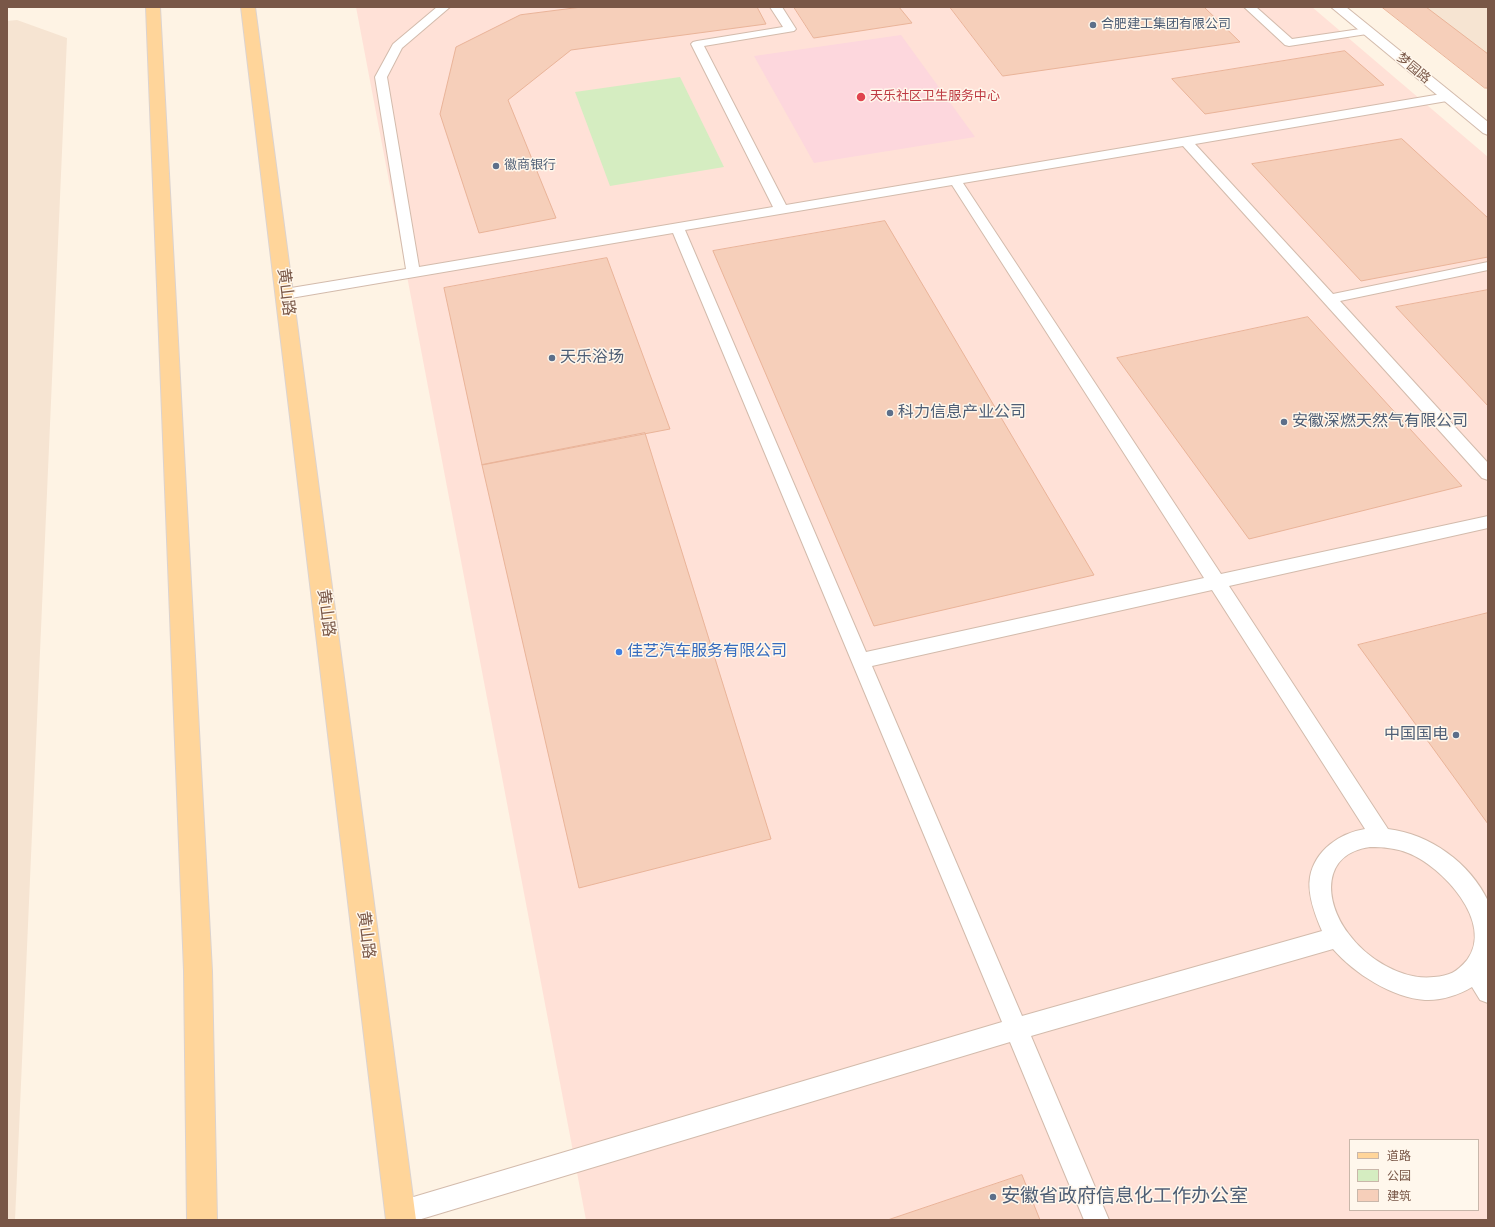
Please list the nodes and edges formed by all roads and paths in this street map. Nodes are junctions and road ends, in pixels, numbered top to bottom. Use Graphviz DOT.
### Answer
graph roads {
  1 [pos="153,7"];
  2 [pos="248,7"];
  3 [pos="444,7"];
  4 [pos="776,7"];
  5 [pos="1250,7"];
  6 [pos="1338,7"];
  7 [pos="1367,31"];
  8 [pos="1447,97"];
  9 [pos="1488,130"];
  10 [pos="1186,141"];
  11 [pos="955,180"];
  12 [pos="782,209"];
  13 [pos="677,227"];
  14 [pos="1488,266"];
  15 [pos="413,272"];
  16 [pos="285,294"];
  17 [pos="1329,299"];
  18 [pos="1488,474"];
  19 [pos="1488,522"];
  20 [pos="1217,582"];
  21 [pos="861,661"];
  22 [pos="1383,839"];
  23 [pos="1337,936"];
  24 [pos="1474,970"];
  25 [pos="1488,992"];
  26 [pos="1017,1029"];
  27 [pos="401,1217"];
  28 [pos="202,1220"];
  29 [pos="1097,1220"];
  1 -- 28 [label="main road"];
  2 -- 16 [label="main road, 黄山路"];
  3 -- 15 [label="lane"];
  4 -- 12 [label="lane"];
  5 -- 7 [label="lane"];
  6 -- 7 [label="street, 梦园路"];
  7 -- 8 [label="street, 梦园路"];
  8 -- 9 [label="street, 梦园路"];
  8 -- 10 [label="lane"];
  10 -- 11 [label="lane"];
  10 -- 17 [label="lane"];
  11 -- 12 [label="lane"];
  11 -- 20 [label="lane"];
  12 -- 13 [label="lane"];
  13 -- 15 [label="lane"];
  13 -- 21 [label="lane"];
  14 -- 17 [label="lane"];
  15 -- 16 [label="lane"];
  16 -- 27 [label="main road, 黄山路"];
  17 -- 18 [label="lane"];
  19 -- 20 [label="lane"];
  20 -- 21 [label="lane"];
  20 -- 22 [label="lane"];
  21 -- 26 [label="lane"];
  22 -- 23 [label="lane"];
  22 -- 24 [label="lane"];
  23 -- 24 [label="lane"];
  23 -- 26 [label="lane"];
  24 -- 25 [label="lane"];
  26 -- 27 [label="lane"];
  26 -- 29 [label="lane"];
}
